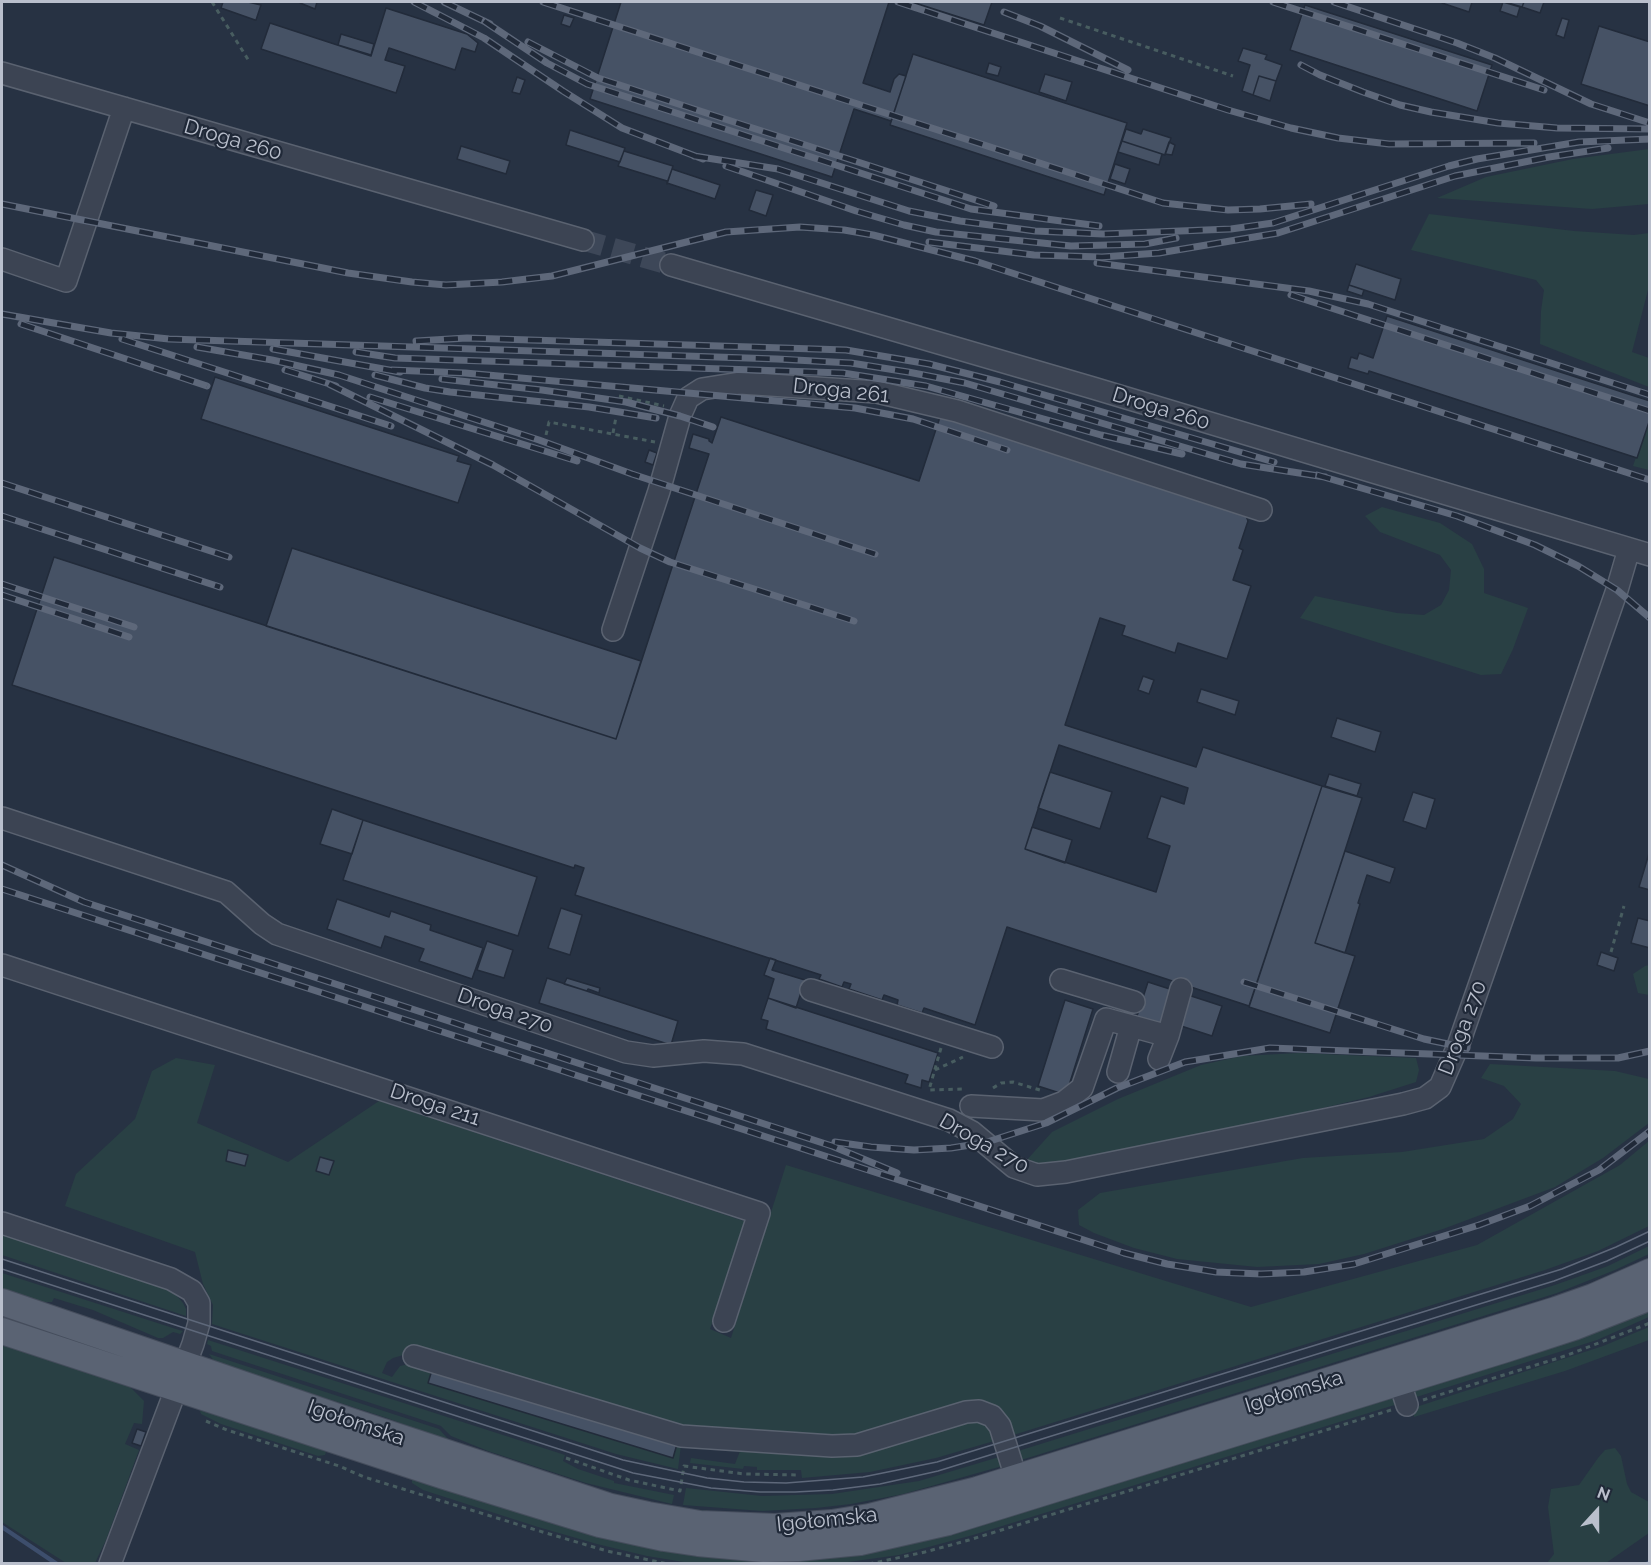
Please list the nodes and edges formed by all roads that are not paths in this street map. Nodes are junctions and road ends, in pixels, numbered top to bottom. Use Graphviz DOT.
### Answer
graph roads {
  1 [pos="2,73"];
  2 [pos="124,108"];
  3 [pos="583,240"];
  4 [pos="2,259"];
  5 [pos="671,265"];
  6 [pos="1262,510"];
  7 [pos="1629,549"];
  8 [pos="1650,555"];
  9 [pos="613,630"];
  10 [pos="2,818"];
  11 [pos="2,964"];
  12 [pos="1061,980"];
  13 [pos="1181,988"];
  14 [pos="811,990"];
  15 [pos="1134,1002"];
  16 [pos="1131,1026"];
  17 [pos="1168,1036"];
  18 [pos="992,1047"];
  19 [pos="1159,1059"];
  20 [pos="1118,1072"];
  21 [pos="969,1098"];
  22 [pos="2,1222"];
  23 [pos="1650,1272"];
  24 [pos="1650,1297"];
  25 [pos="2,1302"];
  26 [pos="724,1321"];
  27 [pos="2,1331"];
  28 [pos="414,1356"];
  29 [pos="185,1364"];
  30 [pos="176,1388"];
  31 [pos="1016,1478"];
  32 [pos="113,1556"];
  1 -- 2 [label="street, Droga 260"];
  2 -- 3 [label="street, Droga 260"];
  2 -- 4 [label="street"];
  5 -- 7 [label="street, Droga 260"];
  6 -- 9 [label="street, Droga 261"];
  7 -- 8 [label="street, Droga 260"];
  7 -- 10 [label="street, Droga 270"];
  11 -- 26 [label="street, Droga 211"];
  12 -- 15 [label="street"];
  13 -- 17 [label="street"];
  14 -- 18 [label="street"];
  16 -- 17 [label="street"];
  16 -- 20 [label="street"];
  16 -- 21 [label="street"];
  17 -- 19 [label="street"];
  22 -- 29 [label="street"];
  23 -- 31 [label="main road, Igołomska"];
  24 -- 30 [label="main road, Igołomska"];
  25 -- 29 [label="main road, Igołomska"];
  27 -- 30 [label="main road, Igołomska"];
  28 -- 31 [label="street"];
  29 -- 30 [label="street"];
  29 -- 31 [label="main road, Igołomska"];
  30 -- 32 [label="street"];
}
